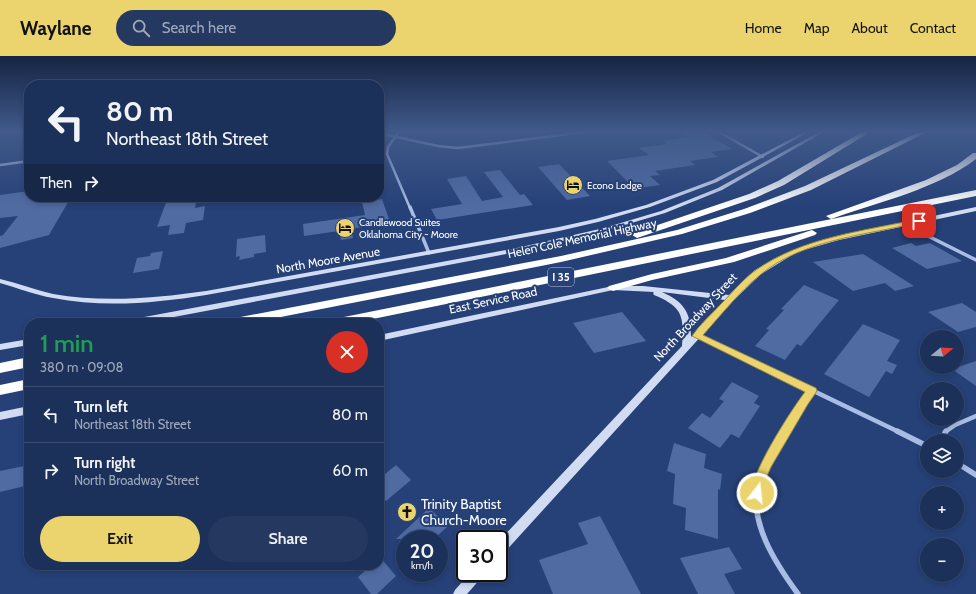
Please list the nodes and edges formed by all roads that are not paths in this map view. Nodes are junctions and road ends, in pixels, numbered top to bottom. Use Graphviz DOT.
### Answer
graph roads {
  1 [pos="388,157"];
  2 [pos="763,157"];
  3 [pos="778,157"];
  4 [pos="825,157"];
  5 [pos="872,157"];
  6 [pos="973,157"];
  7 [pos="24,162"];
  8 [pos="0,165"];
  9 [pos="976,192"];
  10 [pos="976,209"];
  11 [pos="858,217"];
  12 [pos="904,224"];
  13 [pos="788,231"];
  14 [pos="429,253"];
  15 [pos="561,259"];
  16 [pos="976,260"];
  17 [pos="0,281"];
  18 [pos="613,288"];
  19 [pos="643,288"];
  20 [pos="731,298"];
  21 [pos="155,318"];
  22 [pos="256,318"];
  23 [pos="359,318"];
  24 [pos="697,336"];
  25 [pos="384,337"];
  26 [pos="24,343"];
  27 [pos="0,347"];
  28 [pos="686,347"];
  29 [pos="24,363"];
  30 [pos="0,368"];
  31 [pos="24,385"];
  32 [pos="0,390"];
  33 [pos="812,391"];
  34 [pos="24,411"];
  35 [pos="0,416"];
  36 [pos="976,416"];
  37 [pos="946,434"];
  38 [pos="920,443"];
  39 [pos="964,467"];
  40 [pos="976,475"];
  41 [pos="508,540"];
  42 [pos="470,582"];
  43 [pos="459,594"];
  44 [pos="798,594"];
  1 -- 14 [label="street"];
  2 -- 14 [label="main road, North Moore Avenue"];
  3 -- 21 [label="main road"];
  4 -- 15 [label="highway"];
  5 -- 15 [label="highway, Helen Cole Memorial Highway / I 35"];
  6 -- 13 [label="highway"];
  7 -- 8 [label="street"];
  9 -- 11 [label="highway, I 35"];
  10 -- 12 [label="main road, North Broadway Street"];
  11 -- 13 [label="highway, I 35"];
  11 -- 18 [label="highway"];
  12 -- 16 [label="street"];
  12 -- 20 [label="main road, North Broadway Street"];
  13 -- 23 [label="highway, I 35"];
  14 -- 17 [label="main road, North Moore Avenue"];
  15 -- 22 [label="highway, Helen Cole Memorial Highway / I 35"];
  18 -- 19 [label="main road, East Service Road"];
  18 -- 25 [label="main road, East Service Road"];
  19 -- 20 [label="main road"];
  19 -- 28 [label="main road"];
  20 -- 24 [label="main road, North Broadway Street"];
  24 -- 28 [label="main road, North Broadway Street"];
  24 -- 33 [label="street"];
  26 -- 27 [label="main road"];
  28 -- 41 [label="main road, North Broadway Street"];
  29 -- 30 [label="highway"];
  31 -- 32 [label="highway"];
  33 -- 38 [label="street"];
  33 -- 44 [label="street"];
  34 -- 35 [label="main road"];
  36 -- 37 [label="street"];
  39 -- 40 [label="street"];
  42 -- 43 [label="main road"];
}
